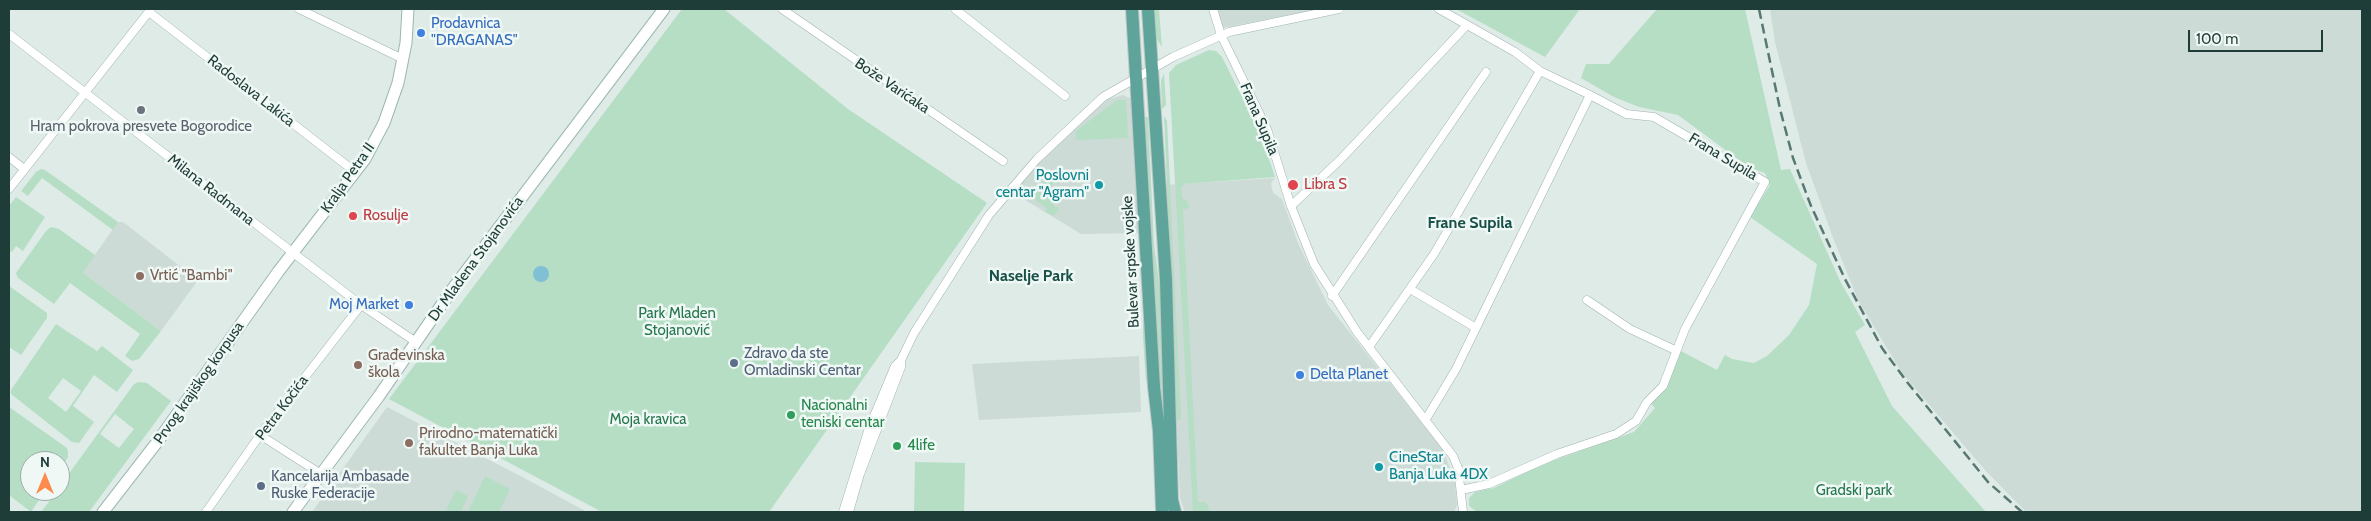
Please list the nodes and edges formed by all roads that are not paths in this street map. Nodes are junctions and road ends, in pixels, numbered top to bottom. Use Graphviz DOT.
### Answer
graph roads {
  1 [pos="299,9"];
  2 [pos="408,9"];
  3 [pos="664,9"];
  4 [pos="782,9"];
  5 [pos="955,9"];
  6 [pos="1132,9"];
  7 [pos="1148,9"];
  8 [pos="1213,9"];
  9 [pos="1339,9"];
  10 [pos="1439,9"];
  11 [pos="150,10"];
  12 [pos="1467,25"];
  13 [pos="9,34"];
  14 [pos="1221,35"];
  15 [pos="403,59"];
  16 [pos="1152,68"];
  17 [pos="1540,71"];
  18 [pos="1486,72"];
  19 [pos="1136,77"];
  20 [pos="85,93"];
  21 [pos="1590,95"];
  22 [pos="1065,96"];
  23 [pos="9,156"];
  24 [pos="1003,161"];
  25 [pos="24,169"];
  26 [pos="354,171"];
  27 [pos="9,189"];
  28 [pos="1291,206"];
  29 [pos="293,253"];
  30 [pos="1410,289"];
  31 [pos="1332,296"];
  32 [pos="1587,300"];
  33 [pos="360,306"];
  34 [pos="1476,328"];
  35 [pos="416,342"];
  36 [pos="1369,347"];
  37 [pos="1676,350"];
  38 [pos="901,360"];
  39 [pos="1426,419"];
  40 [pos="260,434"];
  41 [pos="321,474"];
  42 [pos="1461,490"];
  43 [pos="103,512"];
  44 [pos="206,512"];
  45 [pos="293,512"];
  46 [pos="843,512"];
  47 [pos="849,512"];
  48 [pos="1162,512"];
  49 [pos="1175,512"];
  50 [pos="1463,512"];
  1 -- 15 [label="street"];
  2 -- 15 [label="main road, Kralja Petra II"];
  3 -- 35 [label="main road, Dr Mladena Stojanovića"];
  4 -- 24 [label="street, Bože Varićaka"];
  5 -- 22 [label="street"];
  6 -- 19 [label="main road, Bulevar srpske vojske"];
  7 -- 16 [label="main road"];
  8 -- 14 [label="street, Frana Supila"];
  9 -- 14 [label="street"];
  10 -- 12 [label="street, Frana Supila"];
  11 -- 20 [label="street, Radoslava Lakića"];
  11 -- 26 [label="street, Radoslava Lakića"];
  12 -- 17 [label="street, Frana Supila"];
  12 -- 28 [label="street"];
  13 -- 20 [label="street, Milana Radmana"];
  14 -- 16 [label="street"];
  14 -- 28 [label="street, Frana Supila"];
  15 -- 26 [label="main road, Kralja Petra II"];
  16 -- 19 [label="street"];
  16 -- 49 [label="main road"];
  17 -- 21 [label="street, Frana Supila"];
  17 -- 30 [label="street"];
  18 -- 31 [label="street"];
  19 -- 38 [label="street"];
  19 -- 48 [label="main road, Bulevar srpske vojske"];
  20 -- 25 [label="street, Radoslava Lakića"];
  20 -- 29 [label="street, Milana Radmana"];
  21 -- 34 [label="street"];
  21 -- 37 [label="street, Frana Supila"];
  23 -- 25 [label="street"];
  25 -- 27 [label="street, Radoslava Lakića"];
  26 -- 29 [label="main road, Kralja Petra II"];
  28 -- 31 [label="street, Frana Supila"];
  29 -- 33 [label="street, Milana Radmana"];
  29 -- 43 [label="main road, Prvog krajiškog korpusa"];
  30 -- 34 [label="street"];
  30 -- 36 [label="street"];
  31 -- 36 [label="street, Frana Supila"];
  32 -- 37 [label="street"];
  33 -- 35 [label="street, Milana Radmana"];
  33 -- 40 [label="street, Petra Kočića"];
  34 -- 39 [label="street"];
  35 -- 41 [label="main road, Dr Mladena Stojanovića"];
  36 -- 39 [label="street, Frana Supila"];
  37 -- 42 [label="street, Frana Supila"];
  38 -- 46 [label="street"];
  38 -- 47 [label="street"];
  39 -- 42 [label="street, Frana Supila"];
  40 -- 41 [label="street"];
  40 -- 44 [label="street, Petra Kočića"];
  41 -- 45 [label="main road, Dr Mladena Stojanovića"];
  42 -- 50 [label="street"];
}
